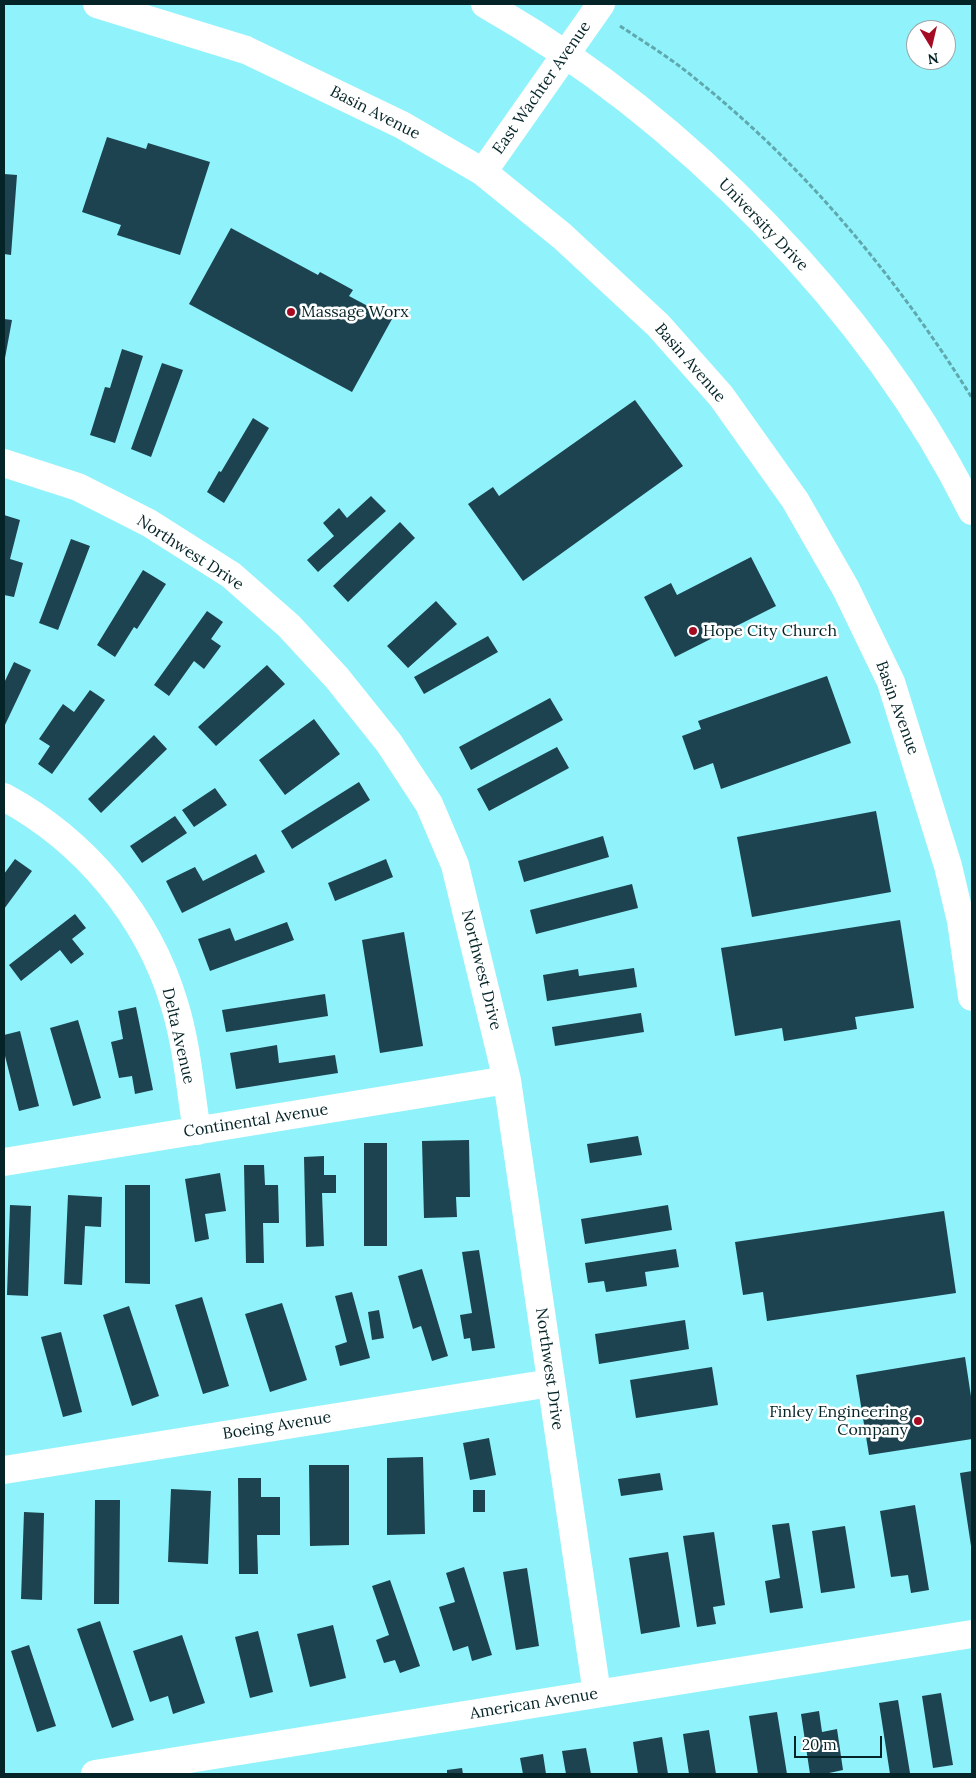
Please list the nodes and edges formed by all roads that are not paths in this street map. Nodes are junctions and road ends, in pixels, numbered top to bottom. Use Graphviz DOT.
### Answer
graph roads {
  1 [pos="98,4"];
  2 [pos="485,4"];
  3 [pos="598,7"];
  4 [pos="565,54"];
  5 [pos="483,172"];
  6 [pos="4,463"];
  7 [pos="972,511"];
  8 [pos="4,797"];
  9 [pos="972,997"];
  10 [pos="507,1080"];
  11 [pos="197,1131"];
  12 [pos="4,1162"];
  13 [pos="551,1383"];
  14 [pos="4,1470"];
  15 [pos="972,1634"];
  16 [pos="597,1694"];
  17 [pos="95,1774"];
  1 -- 5 [label="street, Basin Avenue"];
  2 -- 4 [label="street, University Drive"];
  3 -- 4 [label="street, East Wachter Avenue"];
  4 -- 5 [label="street, East Wachter Avenue"];
  4 -- 7 [label="street, University Drive"];
  5 -- 9 [label="street, Basin Avenue"];
  6 -- 10 [label="street, Northwest Drive"];
  8 -- 11 [label="street, Delta Avenue"];
  10 -- 11 [label="street, Continental Avenue"];
  10 -- 13 [label="street, Northwest Drive"];
  11 -- 12 [label="street, Continental Avenue"];
  13 -- 14 [label="street, Boeing Avenue"];
  13 -- 16 [label="street, Northwest Drive"];
  15 -- 16 [label="street, American Avenue"];
  16 -- 17 [label="street, American Avenue"];
}
